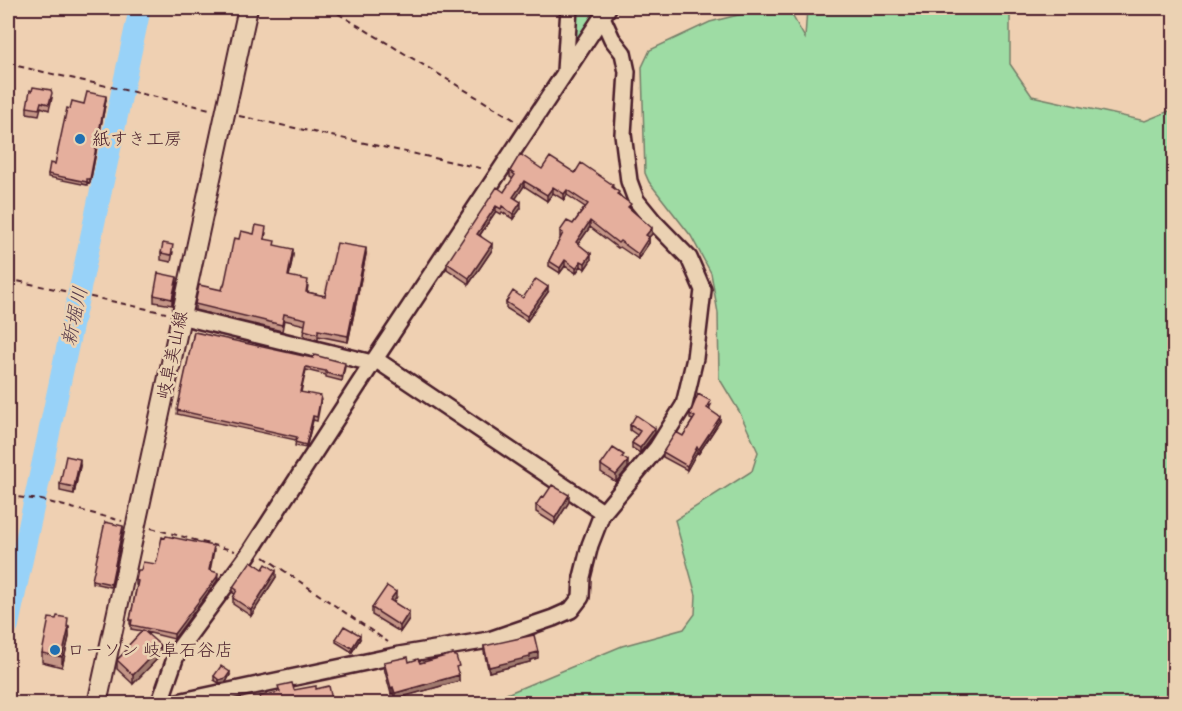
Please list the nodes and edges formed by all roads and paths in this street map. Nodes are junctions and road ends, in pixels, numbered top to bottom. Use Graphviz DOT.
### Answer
graph roads {
  1 [pos="248,8"];
  2 [pos="329,8"];
  3 [pos="569,8"];
  4 [pos="605,12"];
  5 [pos="8,64"];
  6 [pos="565,71"];
  7 [pos="226,113"];
  8 [pos="529,128"];
  9 [pos="498,172"];
  10 [pos="8,279"];
  11 [pos="180,316"];
  12 [pos="374,361"];
  13 [pos="8,496"];
  14 [pos="602,514"];
  15 [pos="136,524"];
  16 [pos="250,552"];
  17 [pos="399,655"];
  18 [pos="159,701"];
  19 [pos="97,704"];
  1 -- 7 [label="main road, 岐阜美山線"];
  2 -- 8 [label="path"];
  3 -- 6 [label="street"];
  4 -- 6 [label="street"];
  4 -- 14 [label="street"];
  5 -- 7 [label="path"];
  6 -- 8 [label="street"];
  7 -- 9 [label="path"];
  7 -- 11 [label="main road, 岐阜美山線"];
  8 -- 9 [label="street"];
  9 -- 12 [label="street"];
  10 -- 11 [label="path"];
  11 -- 12 [label="street"];
  11 -- 15 [label="main road, 岐阜美山線"];
  12 -- 14 [label="street"];
  12 -- 16 [label="street"];
  13 -- 15 [label="path"];
  14 -- 17 [label="street"];
  15 -- 16 [label="path"];
  15 -- 19 [label="main road, 岐阜美山線"];
  16 -- 17 [label="path"];
  16 -- 18 [label="street"];
  17 -- 18 [label="street"];
}
